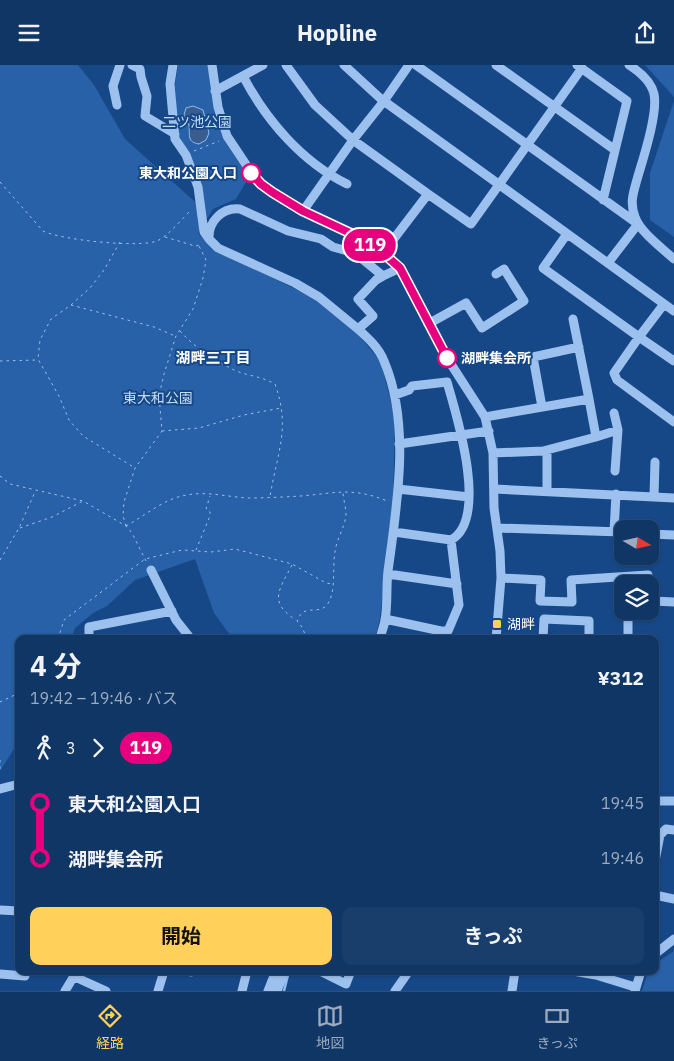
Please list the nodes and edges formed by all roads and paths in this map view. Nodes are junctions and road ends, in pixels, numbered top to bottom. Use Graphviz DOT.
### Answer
graph roads {
  1 [pos="120,65"];
  2 [pos="132,65"];
  3 [pos="173,65"];
  4 [pos="212,65"];
  5 [pos="263,65"];
  6 [pos="286,65"];
  7 [pos="344,65"];
  8 [pos="409,65"];
  9 [pos="416,65"];
  10 [pos="496,65"];
  11 [pos="629,65"];
  12 [pos="579,67"];
  13 [pos="243,76"];
  14 [pos="215,91"];
  15 [pos="384,101"];
  16 [pos="117,105"];
  17 [pos="554,107"];
  18 [pos="175,134"];
  19 [pos="222,140"];
  20 [pos="353,140"];
  21 [pos="526,144"];
  22 [pos="614,150"];
  23 [pos="186,155"];
  24 [pos="330,174"];
  25 [pos="0,183"];
  26 [pos="347,184"];
  27 [pos="498,184"];
  28 [pos="428,194"];
  29 [pos="603,201"];
  30 [pos="200,202"];
  31 [pos="303,211"];
  32 [pos="638,224"];
  33 [pos="331,225"];
  34 [pos="567,234"];
  35 [pos="164,237"];
  36 [pos="209,239"];
  37 [pos="321,239"];
  38 [pos="120,242"];
  39 [pos="195,246"];
  40 [pos="199,246"];
  41 [pos="383,253"];
  42 [pos="674,259"];
  43 [pos="608,263"];
  44 [pos="400,268"];
  45 [pos="496,275"];
  46 [pos="383,276"];
  47 [pos="664,304"];
  48 [pos="70,305"];
  49 [pos="674,311"];
  50 [pos="573,319"];
  51 [pos="428,323"];
  52 [pos="358,329"];
  53 [pos="180,330"];
  54 [pos="176,336"];
  55 [pos="640,337"];
  56 [pos="579,347"];
  57 [pos="38,359"];
  58 [pos="0,361"];
  59 [pos="674,361"];
  60 [pos="396,395"];
  61 [pos="588,399"];
  62 [pos="542,407"];
  63 [pos="282,408"];
  64 [pos="614,413"];
  65 [pos="485,417"];
  66 [pos="674,422"];
  67 [pos="618,430"];
  68 [pos="162,431"];
  69 [pos="489,431"];
  70 [pos="461,436"];
  71 [pos="596,437"];
  72 [pos="399,444"];
  73 [pos="547,450"];
  74 [pos="493,453"];
  75 [pos="656,462"];
  76 [pos="135,468"];
  77 [pos="615,471"];
  78 [pos="0,476"];
  79 [pos="398,489"];
  80 [pos="494,489"];
  81 [pos="35,491"];
  82 [pos="343,491"];
  83 [pos="546,491"];
  84 [pos="616,494"];
  85 [pos="211,495"];
  86 [pos="270,497"];
  87 [pos="468,497"];
  88 [pos="654,497"];
  89 [pos="674,498"];
  90 [pos="83,501"];
  91 [pos="388,501"];
  92 [pos="617,520"];
  93 [pos="126,526"];
  94 [pos="19,528"];
  95 [pos="497,529"];
  96 [pos="394,532"];
  97 [pos="614,532"];
  98 [pos="659,534"];
  99 [pos="674,535"];
  100 [pos="451,541"];
  101 [pos="196,550"];
  102 [pos="144,559"];
  103 [pos="0,560"];
  104 [pos="292,564"];
  105 [pos="151,570"];
  106 [pos="388,574"];
  107 [pos="614,577"];
  108 [pos="501,579"];
  109 [pos="456,583"];
  110 [pos="333,584"];
  111 [pos="659,601"];
  112 [pos="674,602"];
  113 [pos="172,611"];
  114 [pos="385,619"];
  115 [pos="628,620"];
  116 [pos="297,621"];
  117 [pos="59,635"];
  118 [pos="89,635"];
  119 [pos="186,635"];
  120 [pos="306,635"];
  121 [pos="381,635"];
  122 [pos="440,635"];
  123 [pos="496,635"];
  124 [pos="543,635"];
  125 [pos="589,635"];
  126 [pos="628,635"];
  127 [pos="15,695"];
  128 [pos="0,702"];
  129 [pos="0,760"];
  130 [pos="0,772"];
  131 [pos="15,786"];
  132 [pos="0,789"];
  133 [pos="659,801"];
  134 [pos="674,801"];
  135 [pos="674,830"];
  136 [pos="659,840"];
  137 [pos="659,896"];
  138 [pos="674,899"];
  139 [pos="0,910"];
  140 [pos="15,911"];
  141 [pos="674,939"];
  142 [pos="659,943"];
  143 [pos="666,945"];
  144 [pos="659,951"];
  145 [pos="0,974"];
  146 [pos="25,975"];
  147 [pos="75,975"];
  148 [pos="78,975"];
  149 [pos="163,975"];
  150 [pos="246,975"];
  151 [pos="274,975"];
  152 [pos="283,975"];
  153 [pos="325,975"];
  154 [pos="349,975"];
  155 [pos="406,975"];
  156 [pos="514,975"];
  157 [pos="596,975"];
  158 [pos="640,975"];
  159 [pos="341,987"];
  160 [pos="635,989"];
  161 [pos="65,991"];
  162 [pos="106,991"];
  163 [pos="158,991"];
  164 [pos="242,991"];
  165 [pos="268,991"];
  166 [pos="276,991"];
  167 [pos="395,991"];
  168 [pos="512,991"];
  1 -- 16 [label="street"];
  2 -- 18 [label="street"];
  3 -- 18 [label="street"];
  4 -- 14 [label="street"];
  5 -- 13 [label="street"];
  6 -- 20 [label="street"];
  7 -- 15 [label="street"];
  8 -- 15 [label="street"];
  9 -- 21 [label="street"];
  10 -- 17 [label="street"];
  11 -- 32 [label="street"];
  12 -- 17 [label="street"];
  12 -- 22 [label="street"];
  13 -- 14 [label="street"];
  13 -- 24 [label="street"];
  14 -- 31 [label="street"];
  15 -- 20 [label="street"];
  15 -- 27 [label="street"];
  17 -- 21 [label="street"];
  17 -- 22 [label="street"];
  18 -- 23 [label="street"];
  19 -- 23 [label="path"];
  20 -- 24 [label="street"];
  20 -- 28 [label="street"];
  21 -- 27 [label="street"];
  21 -- 29 [label="street"];
  22 -- 29 [label="street"];
  23 -- 30 [label="street"];
  24 -- 26 [label="street"];
  24 -- 31 [label="street"];
  25 -- 38 [label="path"];
  27 -- 28 [label="street"];
  27 -- 34 [label="street"];
  28 -- 41 [label="street"];
  29 -- 32 [label="street"];
  30 -- 35 [label="path"];
  30 -- 36 [label="street"];
  31 -- 33 [label="street"];
  32 -- 42 [label="street"];
  32 -- 43 [label="street"];
  33 -- 37 [label="street"];
  33 -- 41 [label="street"];
  34 -- 43 [label="street"];
  34 -- 55 [label="street"];
  35 -- 38 [label="path"];
  35 -- 39 [label="path"];
  36 -- 37 [label="street"];
  36 -- 52 [label="street"];
  37 -- 46 [label="street"];
  38 -- 48 [label="path"];
  40 -- 53 [label="path"];
  41 -- 44 [label="street"];
  43 -- 47 [label="street"];
  44 -- 46 [label="street"];
  44 -- 51 [label="street"];
  45 -- 51 [label="street"];
  46 -- 52 [label="street"];
  47 -- 49 [label="street"];
  47 -- 55 [label="street"];
  48 -- 54 [label="path"];
  48 -- 57 [label="path"];
  50 -- 56 [label="street"];
  51 -- 65 [label="street"];
  52 -- 60 [label="street"];
  53 -- 54 [label="path"];
  53 -- 63 [label="path"];
  54 -- 68 [label="path"];
  55 -- 59 [label="street"];
  55 -- 66 [label="street"];
  56 -- 61 [label="street"];
  56 -- 62 [label="street"];
  57 -- 58 [label="path"];
  57 -- 76 [label="path"];
  60 -- 70 [label="street"];
  60 -- 72 [label="street"];
  61 -- 62 [label="street"];
  61 -- 71 [label="street"];
  62 -- 65 [label="street"];
  63 -- 68 [label="path"];
  63 -- 86 [label="path"];
  64 -- 67 [label="street"];
  65 -- 69 [label="street"];
  67 -- 71 [label="street"];
  67 -- 77 [label="street"];
  68 -- 76 [label="path"];
  69 -- 70 [label="street"];
  69 -- 74 [label="street"];
  70 -- 72 [label="street"];
  70 -- 87 [label="street"];
  71 -- 73 [label="street"];
  72 -- 79 [label="street"];
  73 -- 74 [label="street"];
  73 -- 83 [label="street"];
  74 -- 80 [label="street"];
  75 -- 88 [label="street"];
  76 -- 93 [label="path"];
  78 -- 81 [label="path"];
  79 -- 87 [label="street"];
  79 -- 96 [label="street"];
  80 -- 83 [label="street"];
  80 -- 95 [label="street"];
  81 -- 90 [label="path"];
  81 -- 94 [label="path"];
  82 -- 86 [label="path"];
  82 -- 91 [label="path"];
  82 -- 110 [label="path"];
  83 -- 84 [label="street"];
  84 -- 88 [label="street"];
  84 -- 92 [label="street"];
  85 -- 86 [label="path"];
  85 -- 93 [label="path"];
  85 -- 101 [label="path"];
  87 -- 100 [label="street"];
  88 -- 89 [label="street"];
  90 -- 93 [label="path"];
  90 -- 94 [label="path"];
  93 -- 102 [label="path"];
  94 -- 103 [label="path"];
  95 -- 97 [label="street"];
  95 -- 108 [label="street"];
  96 -- 100 [label="street"];
  96 -- 106 [label="street"];
  98 -- 99 [label="street"];
  100 -- 109 [label="street"];
  101 -- 102 [label="path"];
  101 -- 104 [label="path"];
  102 -- 105 [label="path"];
  102 -- 117 [label="path"];
  104 -- 110 [label="path"];
  104 -- 116 [label="path"];
  105 -- 113 [label="street"];
  106 -- 109 [label="street"];
  106 -- 114 [label="street"];
  107 -- 108 [label="street"];
  108 -- 123 [label="street"];
  109 -- 122 [label="street"];
  110 -- 116 [label="path"];
  111 -- 112 [label="street"];
  113 -- 118 [label="street"];
  113 -- 119 [label="street"];
  114 -- 121 [label="street"];
  114 -- 122 [label="street"];
  115 -- 126 [label="street"];
  116 -- 120 [label="path"];
  124 -- 125 [label="street"];
  127 -- 128 [label="path"];
  129 -- 130 [label="path"];
  131 -- 132 [label="street"];
  133 -- 134 [label="street"];
  135 -- 136 [label="street"];
  137 -- 138 [label="street"];
  139 -- 140 [label="street"];
  141 -- 143 [label="street"];
  142 -- 143 [label="street"];
  143 -- 144 [label="street"];
  145 -- 146 [label="street"];
  147 -- 161 [label="street"];
  148 -- 162 [label="street"];
  149 -- 163 [label="street"];
  150 -- 164 [label="street"];
  151 -- 165 [label="street"];
  152 -- 166 [label="street"];
  153 -- 159 [label="street"];
  154 -- 159 [label="street"];
  155 -- 167 [label="street"];
  156 -- 168 [label="street"];
  157 -- 160 [label="street"];
  158 -- 160 [label="street"];
}
